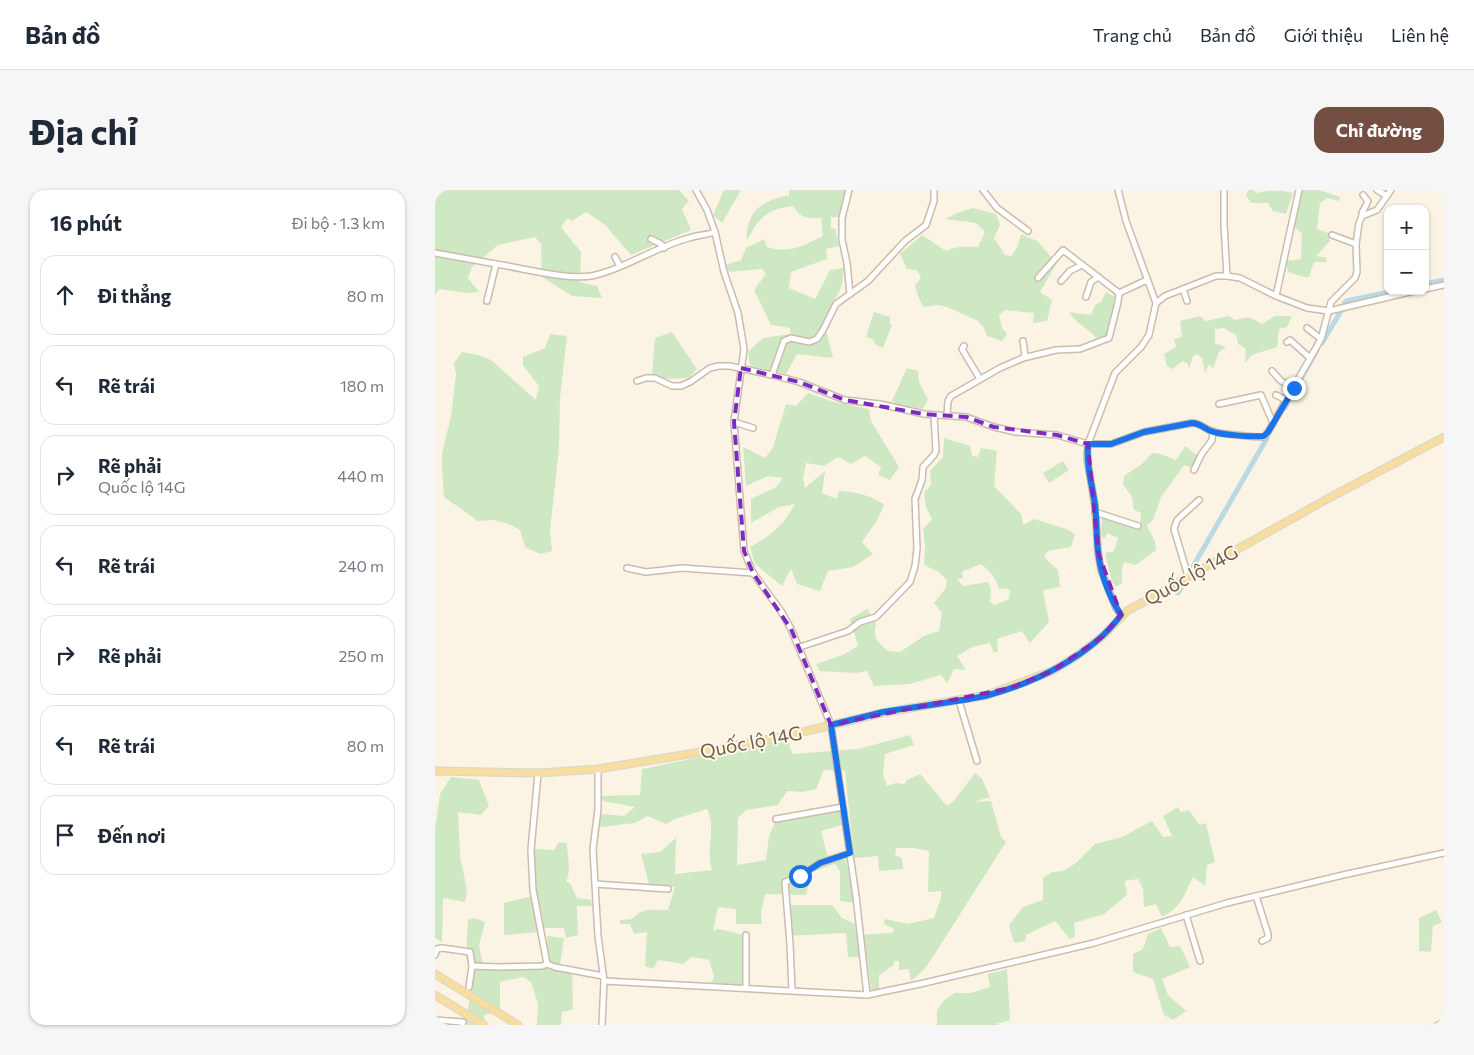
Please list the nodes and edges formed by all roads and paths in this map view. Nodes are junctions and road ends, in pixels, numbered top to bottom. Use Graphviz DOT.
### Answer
graph roads {
  1 [pos="696,190"];
  2 [pos="849,190"];
  3 [pos="934,190"];
  4 [pos="983,190"];
  5 [pos="1118,190"];
  6 [pos="1224,190"];
  7 [pos="1299,190"];
  8 [pos="1377,190"];
  9 [pos="1391,190"];
  10 [pos="1363,195"];
  11 [pos="1387,196"];
  12 [pos="1363,216"];
  13 [pos="1028,231"];
  14 [pos="715,232"];
  15 [pos="1332,235"];
  16 [pos="651,239"];
  17 [pos="1356,244"];
  18 [pos="664,248"];
  19 [pos="435,253"];
  20 [pos="615,257"];
  21 [pos="496,264"];
  22 [pos="1082,265"];
  23 [pos="620,266"];
  24 [pos="1227,276"];
  25 [pos="1038,278"];
  26 [pos="1098,278"];
  27 [pos="1147,280"];
  28 [pos="1061,281"];
  29 [pos="1444,285"];
  30 [pos="1429,288"];
  31 [pos="1183,289"];
  32 [pos="1119,293"];
  33 [pos="850,294"];
  34 [pos="1398,295"];
  35 [pos="1276,296"];
  36 [pos="1085,297"];
  37 [pos="487,301"];
  38 [pos="1187,301"];
  39 [pos="1156,303"];
  40 [pos="1329,312"];
  41 [pos="1307,328"];
  42 [pos="1321,339"];
  43 [pos="1023,341"];
  44 [pos="1287,342"];
  45 [pos="964,346"];
  46 [pos="1023,358"];
  47 [pos="1310,358"];
  48 [pos="741,368"];
  49 [pos="1272,371"];
  50 [pos="772,374"];
  51 [pos="981,379"];
  52 [pos="637,381"];
  53 [pos="1294,388"];
  54 [pos="1276,395"];
  55 [pos="1286,400"];
  56 [pos="1219,404"];
  57 [pos="947,415"];
  58 [pos="935,416"];
  59 [pos="734,422"];
  60 [pos="1273,423"];
  61 [pos="753,428"];
  62 [pos="1213,432"];
  63 [pos="1444,437"];
  64 [pos="1088,444"];
  65 [pos="1194,470"];
  66 [pos="1199,500"];
  67 [pos="1095,512"];
  68 [pos="1138,526"];
  69 [pos="627,568"];
  70 [pos="753,573"];
  71 [pos="1188,576"];
  72 [pos="1121,615"];
  73 [pos="800,647"];
  74 [pos="959,701"];
  75 [pos="831,725"];
  76 [pos="977,761"];
  77 [pos="599,769"];
  78 [pos="435,771"];
  79 [pos="538,773"];
  80 [pos="843,807"];
  81 [pos="777,819"];
  82 [pos="850,853"];
  83 [pos="1444,853"];
  84 [pos="595,884"];
  85 [pos="668,889"];
  86 [pos="1256,896"];
  87 [pos="1186,915"];
  88 [pos="746,935"];
  89 [pos="1262,941"];
  90 [pos="435,955"];
  91 [pos="1200,961"];
  92 [pos="547,964"];
  93 [pos="471,966"];
  94 [pos="435,974"];
  95 [pos="604,978"];
  96 [pos="469,987"];
  97 [pos="746,988"];
  98 [pos="791,990"];
  99 [pos="435,995"];
  100 [pos="867,995"];
  101 [pos="435,1020"];
  102 [pos="1444,1023"];
  103 [pos="463,1025"];
  104 [pos="484,1025"];
  105 [pos="518,1025"];
  106 [pos="602,1025"];
  107 [pos="1438,1025"];
  1 -- 14 [label="street"];
  2 -- 33 [label="street"];
  3 -- 33 [label="street"];
  4 -- 13 [label="street"];
  5 -- 27 [label="street"];
  6 -- 24 [label="street"];
  7 -- 35 [label="street"];
  8 -- 11 [label="street"];
  9 -- 11 [label="street"];
  10 -- 12 [label="street"];
  11 -- 12 [label="street"];
  12 -- 17 [label="street"];
  14 -- 18 [label="street"];
  14 -- 48 [label="street"];
  15 -- 17 [label="street"];
  16 -- 18 [label="street"];
  17 -- 40 [label="street"];
  18 -- 23 [label="street"];
  19 -- 21 [label="street"];
  20 -- 23 [label="street"];
  21 -- 23 [label="street"];
  21 -- 37 [label="street"];
  22 -- 25 [label="street"];
  22 -- 26 [label="street"];
  22 -- 28 [label="street"];
  24 -- 31 [label="street"];
  24 -- 35 [label="street"];
  26 -- 32 [label="street"];
  26 -- 36 [label="street"];
  27 -- 32 [label="street"];
  27 -- 39 [label="street"];
  29 -- 30 [label="street"];
  31 -- 38 [label="street"];
  31 -- 39 [label="street"];
  32 -- 46 [label="street"];
  33 -- 50 [label="street"];
  34 -- 40 [label="street"];
  35 -- 40 [label="street"];
  39 -- 64 [label="street"];
  40 -- 42 [label="street"];
  41 -- 42 [label="street"];
  42 -- 47 [label="street"];
  43 -- 46 [label="street"];
  44 -- 47 [label="street"];
  45 -- 51 [label="street"];
  46 -- 51 [label="street"];
  47 -- 53 [label="street"];
  48 -- 50 [label="street"];
  48 -- 52 [label="street"];
  48 -- 59 [label="street"];
  49 -- 53 [label="street"];
  50 -- 58 [label="street"];
  51 -- 57 [label="street"];
  53 -- 55 [label="street"];
  54 -- 55 [label="street"];
  55 -- 60 [label="street"];
  56 -- 60 [label="street"];
  57 -- 58 [label="street"];
  57 -- 64 [label="street"];
  58 -- 73 [label="street"];
  59 -- 61 [label="street"];
  59 -- 70 [label="street"];
  60 -- 62 [label="street"];
  62 -- 64 [label="street"];
  62 -- 65 [label="street"];
  63 -- 71 [label="main road, Quốc lộ 14G"];
  64 -- 67 [label="street"];
  66 -- 71 [label="street"];
  67 -- 68 [label="street"];
  67 -- 72 [label="street"];
  69 -- 70 [label="street"];
  70 -- 73 [label="street"];
  71 -- 72 [label="main road, Quốc lộ 14G"];
  72 -- 74 [label="main road, Quốc lộ 14G"];
  73 -- 75 [label="street"];
  74 -- 75 [label="main road, Quốc lộ 14G"];
  74 -- 76 [label="street"];
  75 -- 77 [label="main road, Quốc lộ 14G"];
  75 -- 80 [label="street"];
  77 -- 79 [label="main road, Quốc lộ 14G"];
  77 -- 84 [label="street"];
  78 -- 79 [label="main road, Quốc lộ 14G"];
  79 -- 92 [label="street"];
  80 -- 81 [label="street"];
  80 -- 82 [label="street"];
  82 -- 98 [label="street"];
  82 -- 100 [label="street"];
  83 -- 86 [label="street"];
  84 -- 85 [label="street"];
  84 -- 95 [label="street"];
  86 -- 87 [label="street"];
  86 -- 89 [label="street"];
  87 -- 91 [label="street"];
  87 -- 100 [label="street"];
  88 -- 97 [label="street"];
  90 -- 93 [label="street"];
  92 -- 93 [label="street"];
  92 -- 95 [label="street"];
  93 -- 96 [label="street"];
  94 -- 105 [label="main road"];
  95 -- 97 [label="street"];
  95 -- 106 [label="street"];
  97 -- 98 [label="street"];
  98 -- 100 [label="street"];
  99 -- 104 [label="main road"];
  101 -- 103 [label="street"];
  102 -- 107 [label="street"];
}
